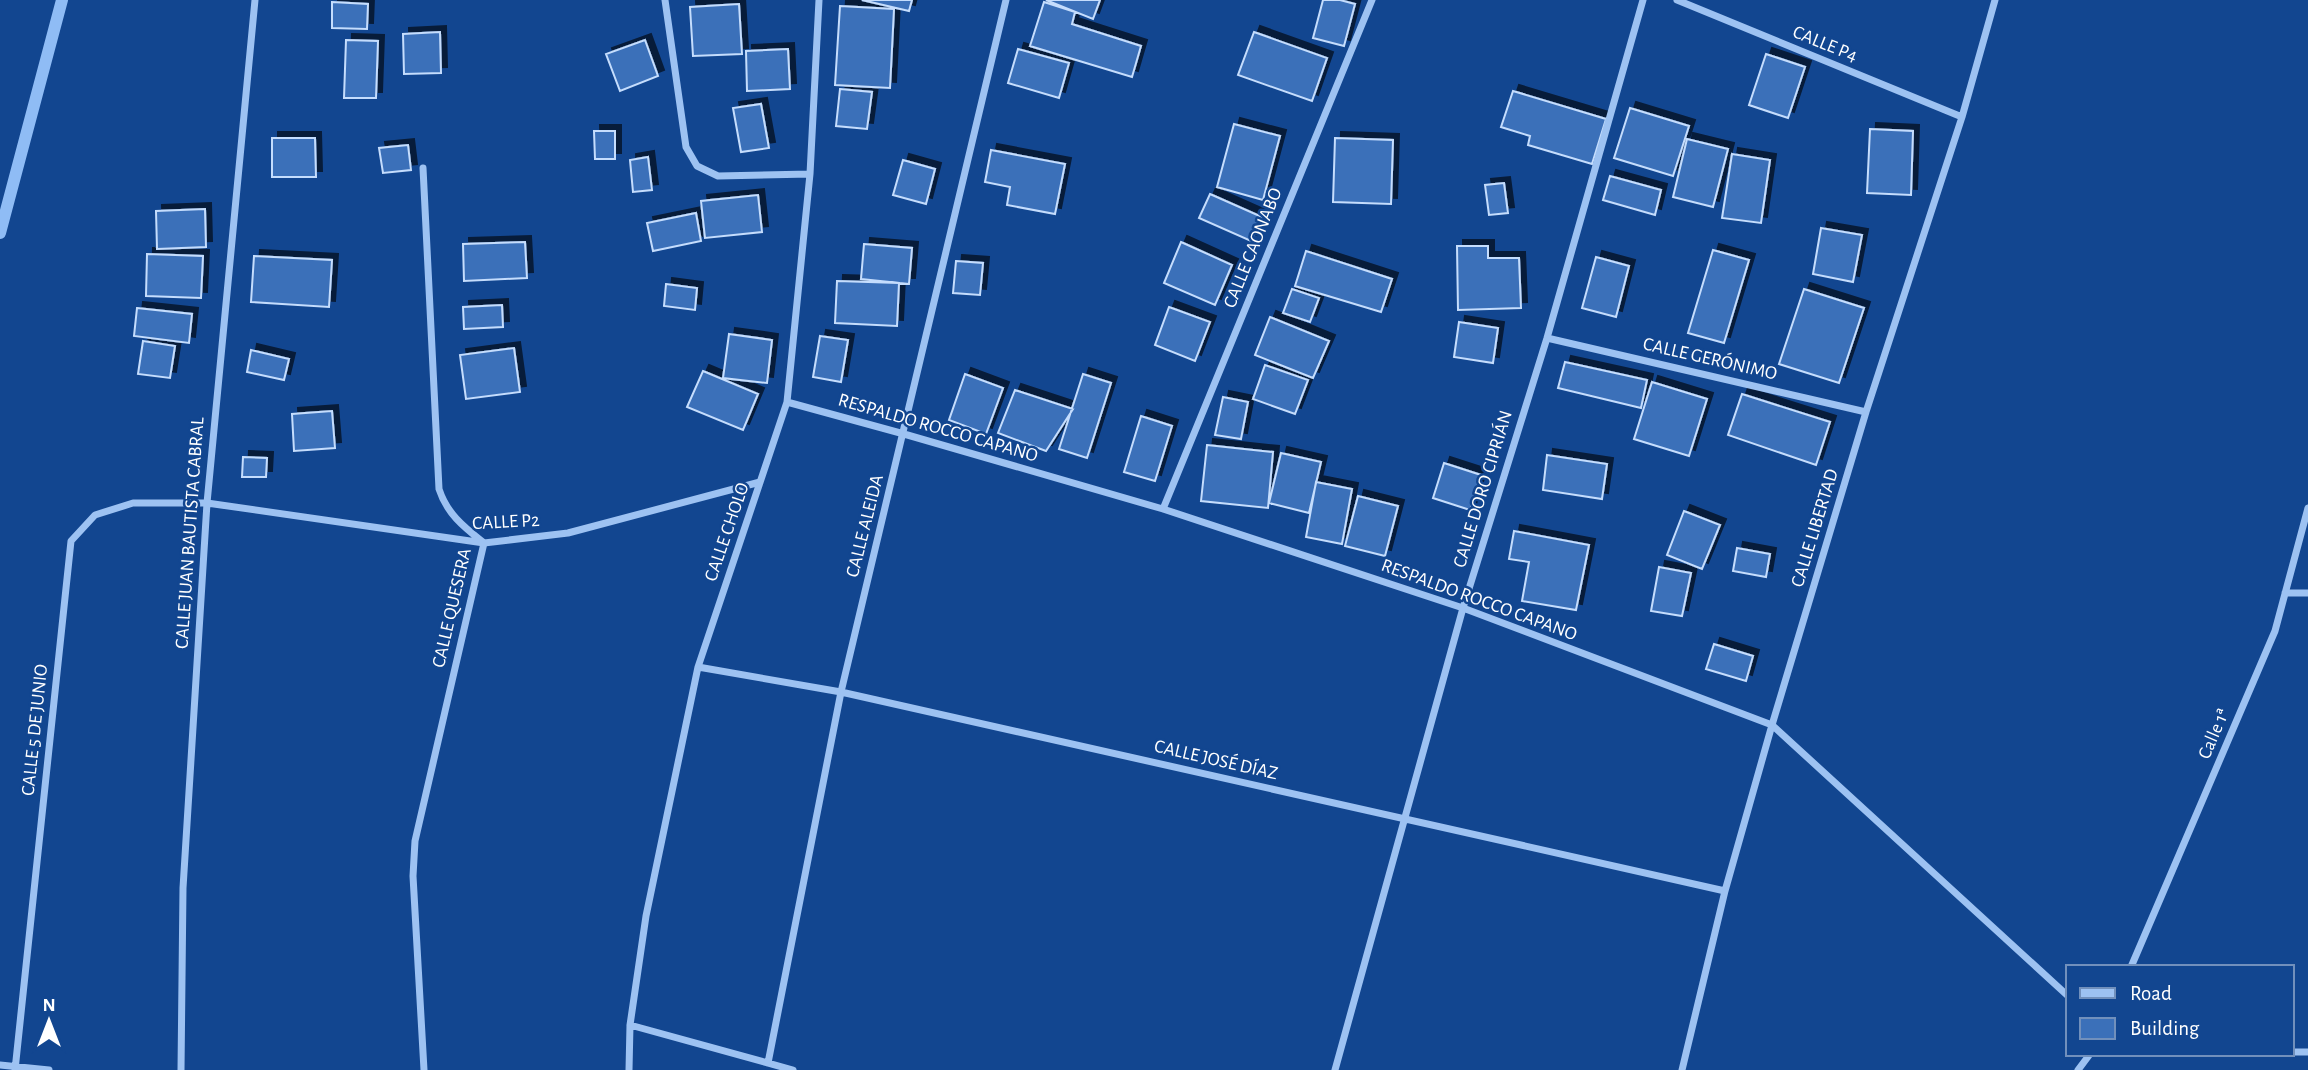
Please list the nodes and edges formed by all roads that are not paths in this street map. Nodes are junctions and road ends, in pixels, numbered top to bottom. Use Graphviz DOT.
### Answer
graph roads {
  1 [pos="255,0"];
  2 [pos="665,0"];
  3 [pos="819,0"];
  4 [pos="1006,0"];
  5 [pos="1372,0"];
  6 [pos="1643,0"];
  7 [pos="1677,0"];
  8 [pos="1995,0"];
  9 [pos="1962,117"];
  10 [pos="423,168"];
  11 [pos="810,174"];
  12 [pos="1547,338"];
  13 [pos="787,402"];
  14 [pos="1866,412"];
  15 [pos="904,433"];
  16 [pos="760,482"];
  17 [pos="207,503"];
  18 [pos="2308,508"];
  19 [pos="1163,509"];
  20 [pos="484,543"];
  21 [pos="2285,593"];
  22 [pos="2308,593"];
  23 [pos="1462,608"];
  24 [pos="698,667"];
  25 [pos="841,692"];
  26 [pos="1772,725"];
  27 [pos="1404,818"];
  28 [pos="1725,891"];
  29 [pos="2132,965"];
  30 [pos="2066,994"];
  31 [pos="631,1025"];
  32 [pos="768,1063"];
  33 [pos="0,1065"];
  34 [pos="15,1068"];
  35 [pos="49,1070"];
  36 [pos="181,1070"];
  37 [pos="424,1070"];
  38 [pos="629,1070"];
  39 [pos="793,1070"];
  40 [pos="1335,1070"];
  41 [pos="1682,1070"];
  1 -- 17 [label="street, CALLE JUAN BAUTISTA CABRAL"];
  2 -- 11 [label="street"];
  3 -- 11 [label="street, CALLE CHOLO"];
  4 -- 15 [label="street, CALLE ALEIDA"];
  5 -- 19 [label="street, CALLE CAONABO"];
  6 -- 12 [label="street, CALLE DORO CIPRIÁN"];
  7 -- 9 [label="street, CALLE P4"];
  8 -- 9 [label="street, CALLE LIBERTAD"];
  9 -- 14 [label="street, CALLE LIBERTAD"];
  10 -- 20 [label="street, CALLE QUESERA"];
  11 -- 13 [label="street, CALLE CHOLO"];
  12 -- 14 [label="street, CALLE GERÓNIMO"];
  12 -- 23 [label="street, CALLE DORO CIPRIÁN"];
  13 -- 15 [label="street, RESPALDO ROCCO CAPANO"];
  13 -- 16 [label="street, CALLE CHOLO"];
  14 -- 26 [label="street, CALLE LIBERTAD"];
  15 -- 19 [label="street, RESPALDO ROCCO CAPANO"];
  15 -- 25 [label="street, CALLE ALEIDA"];
  16 -- 20 [label="street, CALLE P2"];
  16 -- 24 [label="street, CALLE CHOLO"];
  17 -- 20 [label="street, CALLE P2"];
  17 -- 34 [label="street, CALLE 5 DE JUNIO"];
  17 -- 36 [label="street, CALLE JUAN BAUTISTA CABRAL"];
  18 -- 21 [label="street, Calle 1ª"];
  19 -- 23 [label="street, RESPALDO ROCCO CAPANO"];
  20 -- 37 [label="street, CALLE QUESERA"];
  21 -- 22 [label="street"];
  21 -- 29 [label="street, Calle 1ª"];
  23 -- 26 [label="street, RESPALDO ROCCO CAPANO"];
  23 -- 27 [label="street, CALLE DORO CIPRIÁN"];
  24 -- 25 [label="street, CALLE JOSÉ DÍAZ"];
  24 -- 31 [label="street, CALLE CHOLO"];
  25 -- 27 [label="street, CALLE JOSÉ DÍAZ"];
  25 -- 32 [label="street, CALLE ALEIDA"];
  26 -- 28 [label="street, CALLE LIBERTAD"];
  26 -- 30 [label="street, RESPALDO ROCCO CAPANO"];
  27 -- 28 [label="street, CALLE JOSÉ DÍAZ"];
  27 -- 40 [label="street, CALLE DORO CIPRIÁN"];
  28 -- 41 [label="street, CALLE LIBERTAD"];
  31 -- 32 [label="street"];
  31 -- 38 [label="street, CALLE CHOLO"];
  32 -- 39 [label="street"];
  33 -- 34 [label="street"];
  34 -- 35 [label="street"];
}
